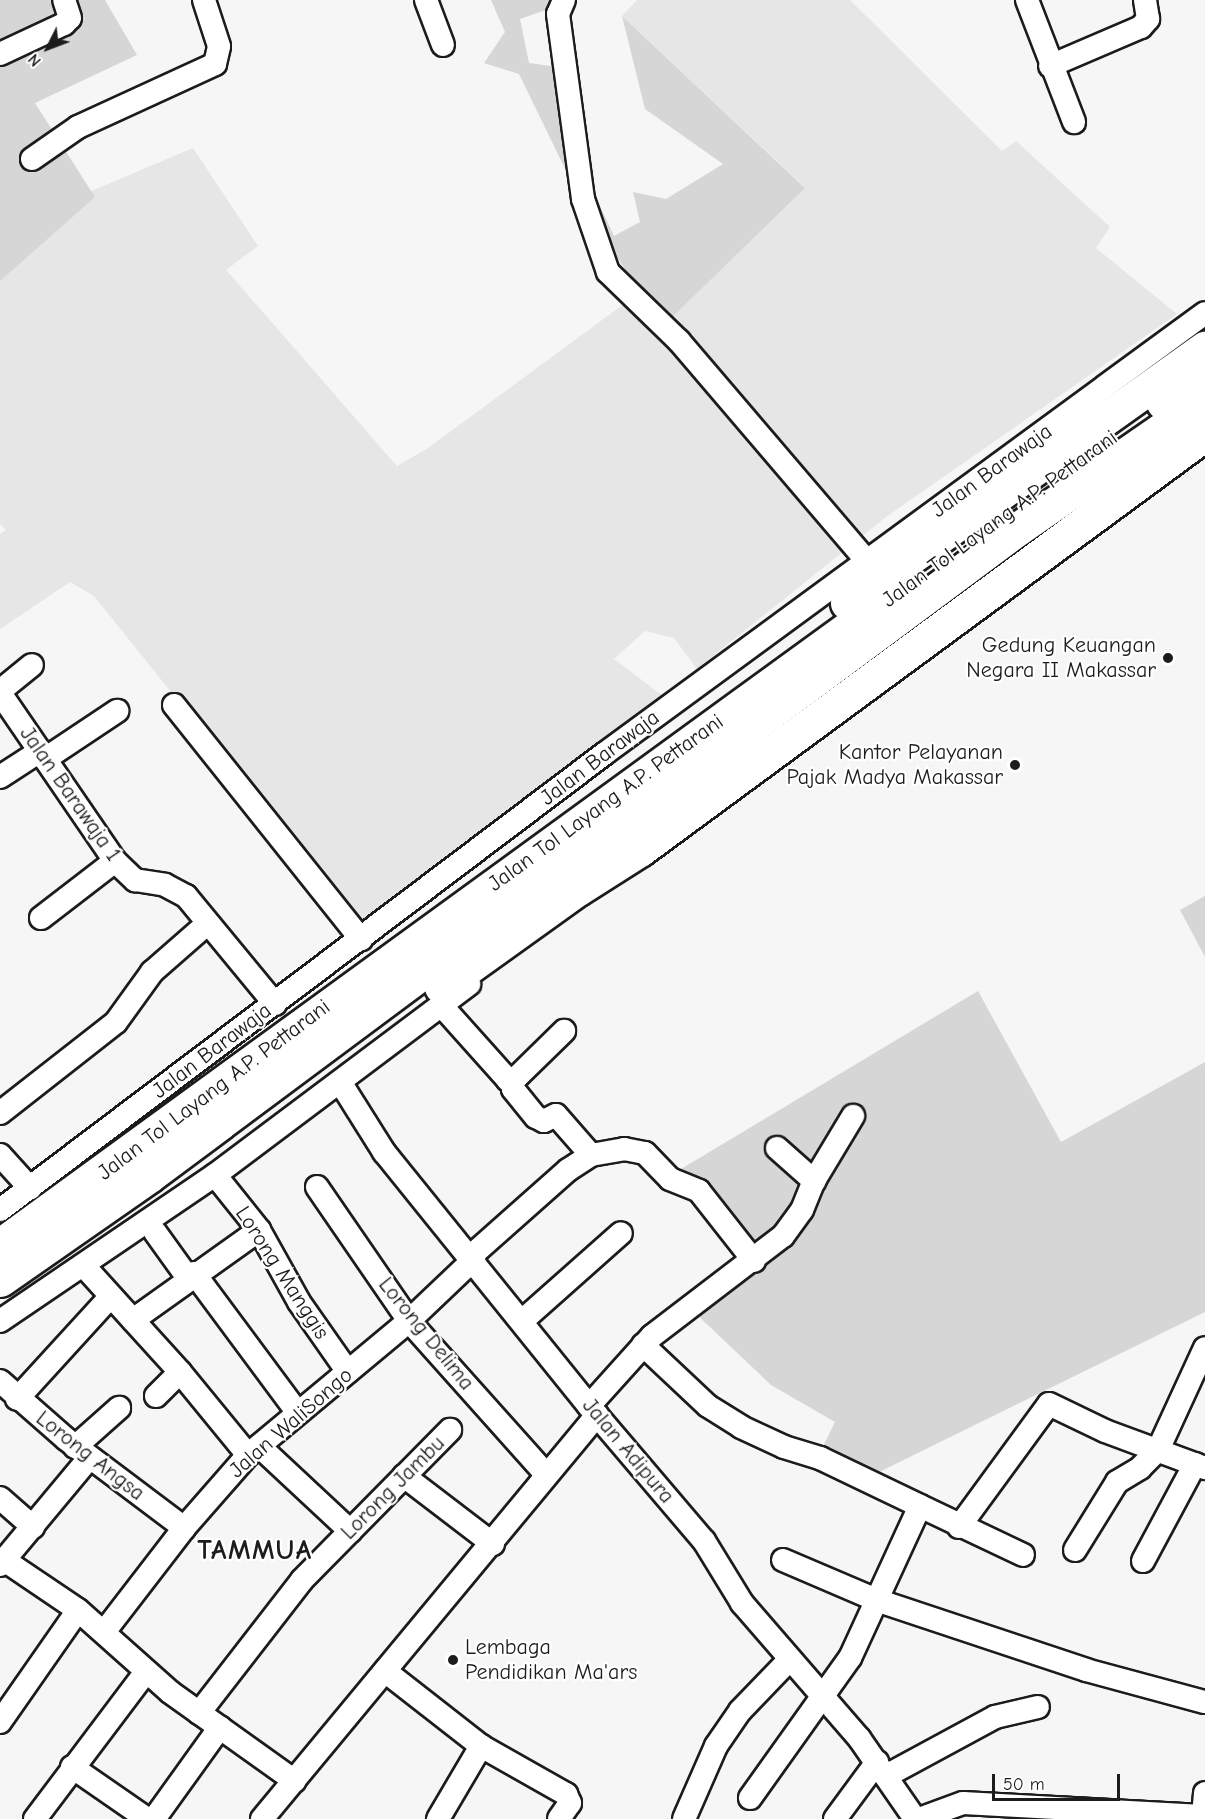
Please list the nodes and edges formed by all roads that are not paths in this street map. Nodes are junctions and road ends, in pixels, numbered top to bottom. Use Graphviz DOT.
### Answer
graph roads {
  1 [pos="64,0"];
  2 [pos="204,0"];
  3 [pos="426,0"];
  4 [pos="564,0"];
  5 [pos="1027,0"];
  6 [pos="1145,0"];
  7 [pos="443,45"];
  8 [pos="0,54"];
  9 [pos="1050,66"];
  10 [pos="1074,122"];
  11 [pos="32,159"];
  12 [pos="1205,313"];
  13 [pos="1205,348"];
  14 [pos="1205,374"];
  15 [pos="1205,399"];
  16 [pos="1205,434"];
  17 [pos="868,562"];
  18 [pos="32,665"];
  19 [pos="0,692"];
  20 [pos="174,705"];
  21 [pos="117,711"];
  22 [pos="43,755"];
  23 [pos="0,777"];
  24 [pos="642,849"];
  25 [pos="115,861"];
  26 [pos="40,918"];
  27 [pos="208,923"];
  28 [pos="361,939"];
  29 [pos="275,1004"];
  30 [pos="441,1005"];
  31 [pos="564,1031"];
  32 [pos="513,1079"];
  33 [pos="340,1082"];
  34 [pos="0,1113"];
  35 [pos="182,1113"];
  36 [pos="853,1116"];
  37 [pos="777,1148"];
  38 [pos="0,1155"];
  39 [pos="591,1155"];
  40 [pos="215,1175"];
  41 [pos="814,1181"];
  42 [pos="316,1187"];
  43 [pos="30,1188"];
  44 [pos="259,1230"];
  45 [pos="4,1231"];
  46 [pos="155,1232"];
  47 [pos="621,1233"];
  48 [pos="473,1258"];
  49 [pos="754,1261"];
  50 [pos="82,1265"];
  51 [pos="191,1275"];
  52 [pos="2,1279"];
  53 [pos="110,1297"];
  54 [pos="133,1320"];
  55 [pos="0,1321"];
  56 [pos="409,1321"];
  57 [pos="522,1321"];
  58 [pos="643,1345"];
  59 [pos="1205,1348"];
  60 [pos="180,1372"];
  61 [pos="348,1372"];
  62 [pos="0,1381"];
  63 [pos="156,1396"];
  64 [pos="16,1399"];
  65 [pos="119,1408"];
  66 [pos="593,1410"];
  67 [pos="298,1413"];
  68 [pos="450,1430"];
  69 [pos="253,1450"];
  70 [pos="1158,1450"];
  71 [pos="82,1452"];
  72 [pos="1200,1466"];
  73 [pos="545,1473"];
  74 [pos="404,1476"];
  75 [pos="0,1498"];
  76 [pos="920,1506"];
  77 [pos="33,1527"];
  78 [pos="959,1527"];
  79 [pos="184,1528"];
  80 [pos="350,1531"];
  81 [pos="493,1544"];
  82 [pos="1075,1550"];
  83 [pos="1023,1555"];
  84 [pos="783,1560"];
  85 [pos="1143,1561"];
  86 [pos="2,1562"];
  87 [pos="879,1601"];
  88 [pos="78,1610"];
  89 [pos="104,1632"];
  90 [pos="790,1659"];
  91 [pos="385,1671"];
  92 [pos="146,1673"];
  93 [pos="823,1698"];
  94 [pos="1205,1702"];
  95 [pos="1038,1707"];
  96 [pos="199,1713"];
  97 [pos="0,1722"];
  98 [pos="220,1726"];
  99 [pos="481,1746"];
  100 [pos="72,1767"];
  101 [pos="882,1769"];
  102 [pos="295,1780"];
  103 [pos="1205,1793"];
  104 [pos="750,1798"];
  105 [pos="565,1809"];
  106 [pos="1203,1817"];
  107 [pos="35,1819"];
  108 [pos="147,1819"];
  109 [pos="154,1819"];
  110 [pos="262,1819"];
  111 [pos="438,1819"];
  112 [pos="684,1819"];
  113 [pos="835,1819"];
  114 [pos="917,1819"];
  1 -- 8 [label="street"];
  2 -- 11 [label="street"];
  3 -- 7 [label="street"];
  4 -- 17 [label="street"];
  5 -- 9 [label="street"];
  6 -- 9 [label="street"];
  9 -- 10 [label="street"];
  12 -- 17 [label="street, Jalan Barawaja"];
  13 -- 35 [label="highway"];
  14 -- 35 [label="highway, Jalan Tol Layang A.P. Pettarani"];
  15 -- 52 [label="highway, Jalan Tol Layang A.P. Pettarani"];
  16 -- 24 [label="highway"];
  17 -- 28 [label="street, Jalan Barawaja"];
  18 -- 19 [label="street"];
  19 -- 22 [label="street, Jalan Barawaja 1"];
  20 -- 28 [label="street"];
  21 -- 22 [label="street"];
  22 -- 23 [label="street"];
  22 -- 25 [label="street, Jalan Barawaja 1"];
  24 -- 30 [label="street"];
  24 -- 52 [label="highway"];
  25 -- 26 [label="street"];
  25 -- 27 [label="street, Jalan Barawaja 1"];
  27 -- 29 [label="street, Jalan Barawaja 1"];
  27 -- 34 [label="street"];
  28 -- 29 [label="street, Jalan Barawaja"];
  29 -- 43 [label="street, Jalan Barawaja"];
  30 -- 32 [label="street"];
  30 -- 33 [label="street"];
  31 -- 32 [label="street"];
  32 -- 39 [label="street"];
  33 -- 40 [label="street"];
  33 -- 48 [label="street, Jalan Adipura"];
  35 -- 45 [label="highway, Jalan Tol Layang A.P. Pettarani"];
  36 -- 41 [label="street"];
  37 -- 41 [label="street"];
  38 -- 43 [label="street"];
  39 -- 48 [label="street, Jalan WaliSongo"];
  39 -- 49 [label="street"];
  40 -- 44 [label="street, Lorong Manggis"];
  40 -- 50 [label="street"];
  41 -- 49 [label="street"];
  42 -- 56 [label="street, Lorong Delima"];
  43 -- 45 [label="street, Jalan Barawaja"];
  44 -- 51 [label="street"];
  44 -- 61 [label="street, Lorong Manggis"];
  46 -- 51 [label="street"];
  47 -- 57 [label="street"];
  48 -- 56 [label="street, Jalan WaliSongo"];
  48 -- 57 [label="street, Jalan Adipura"];
  49 -- 58 [label="street"];
  50 -- 53 [label="street"];
  50 -- 55 [label="street"];
  51 -- 54 [label="street"];
  51 -- 67 [label="street"];
  53 -- 54 [label="street"];
  53 -- 64 [label="street"];
  54 -- 60 [label="street"];
  56 -- 61 [label="street, Jalan WaliSongo"];
  56 -- 73 [label="street, Lorong Delima"];
  57 -- 66 [label="street, Jalan Adipura"];
  58 -- 66 [label="street"];
  58 -- 76 [label="street"];
  59 -- 70 [label="street"];
  60 -- 63 [label="street"];
  60 -- 69 [label="street"];
  61 -- 67 [label="street, Jalan WaliSongo"];
  62 -- 64 [label="street, Lorong Angsa"];
  64 -- 71 [label="street, Lorong Angsa"];
  65 -- 71 [label="street"];
  66 -- 73 [label="street"];
  66 -- 90 [label="street, Jalan Adipura"];
  67 -- 69 [label="street, Jalan WaliSongo"];
  68 -- 74 [label="street, Lorong Jambu"];
  69 -- 79 [label="street, Jalan WaliSongo"];
  69 -- 80 [label="street"];
  70 -- 72 [label="street"];
  70 -- 78 [label="street"];
  70 -- 82 [label="street"];
  71 -- 77 [label="street"];
  71 -- 79 [label="street, Lorong Angsa"];
  72 -- 85 [label="street"];
  73 -- 81 [label="street"];
  74 -- 80 [label="street, Lorong Jambu"];
  74 -- 81 [label="street"];
  75 -- 77 [label="street"];
  76 -- 78 [label="street"];
  76 -- 87 [label="street"];
  77 -- 86 [label="street"];
  78 -- 83 [label="street"];
  79 -- 89 [label="street, Jalan WaliSongo"];
  80 -- 96 [label="street, Lorong Jambu"];
  81 -- 91 [label="street"];
  84 -- 87 [label="street"];
  86 -- 88 [label="street"];
  87 -- 93 [label="street"];
  87 -- 94 [label="street"];
  88 -- 89 [label="street"];
  88 -- 97 [label="street"];
  89 -- 92 [label="street"];
  90 -- 93 [label="street, Jalan Adipura"];
  90 -- 112 [label="street"];
  91 -- 99 [label="street"];
  91 -- 102 [label="street"];
  92 -- 96 [label="street"];
  92 -- 100 [label="street"];
  93 -- 101 [label="street, Jalan Adipura"];
  93 -- 104 [label="street"];
  95 -- 101 [label="street"];
  96 -- 98 [label="street"];
  98 -- 102 [label="street"];
  98 -- 109 [label="street"];
  99 -- 105 [label="street"];
  99 -- 111 [label="street"];
  100 -- 107 [label="street"];
  100 -- 108 [label="street"];
  101 -- 113 [label="street"];
  101 -- 114 [label="street, Jalan Adipura"];
  102 -- 110 [label="street"];
  103 -- 106 [label="street"];
  106 -- 114 [label="street"];
}
